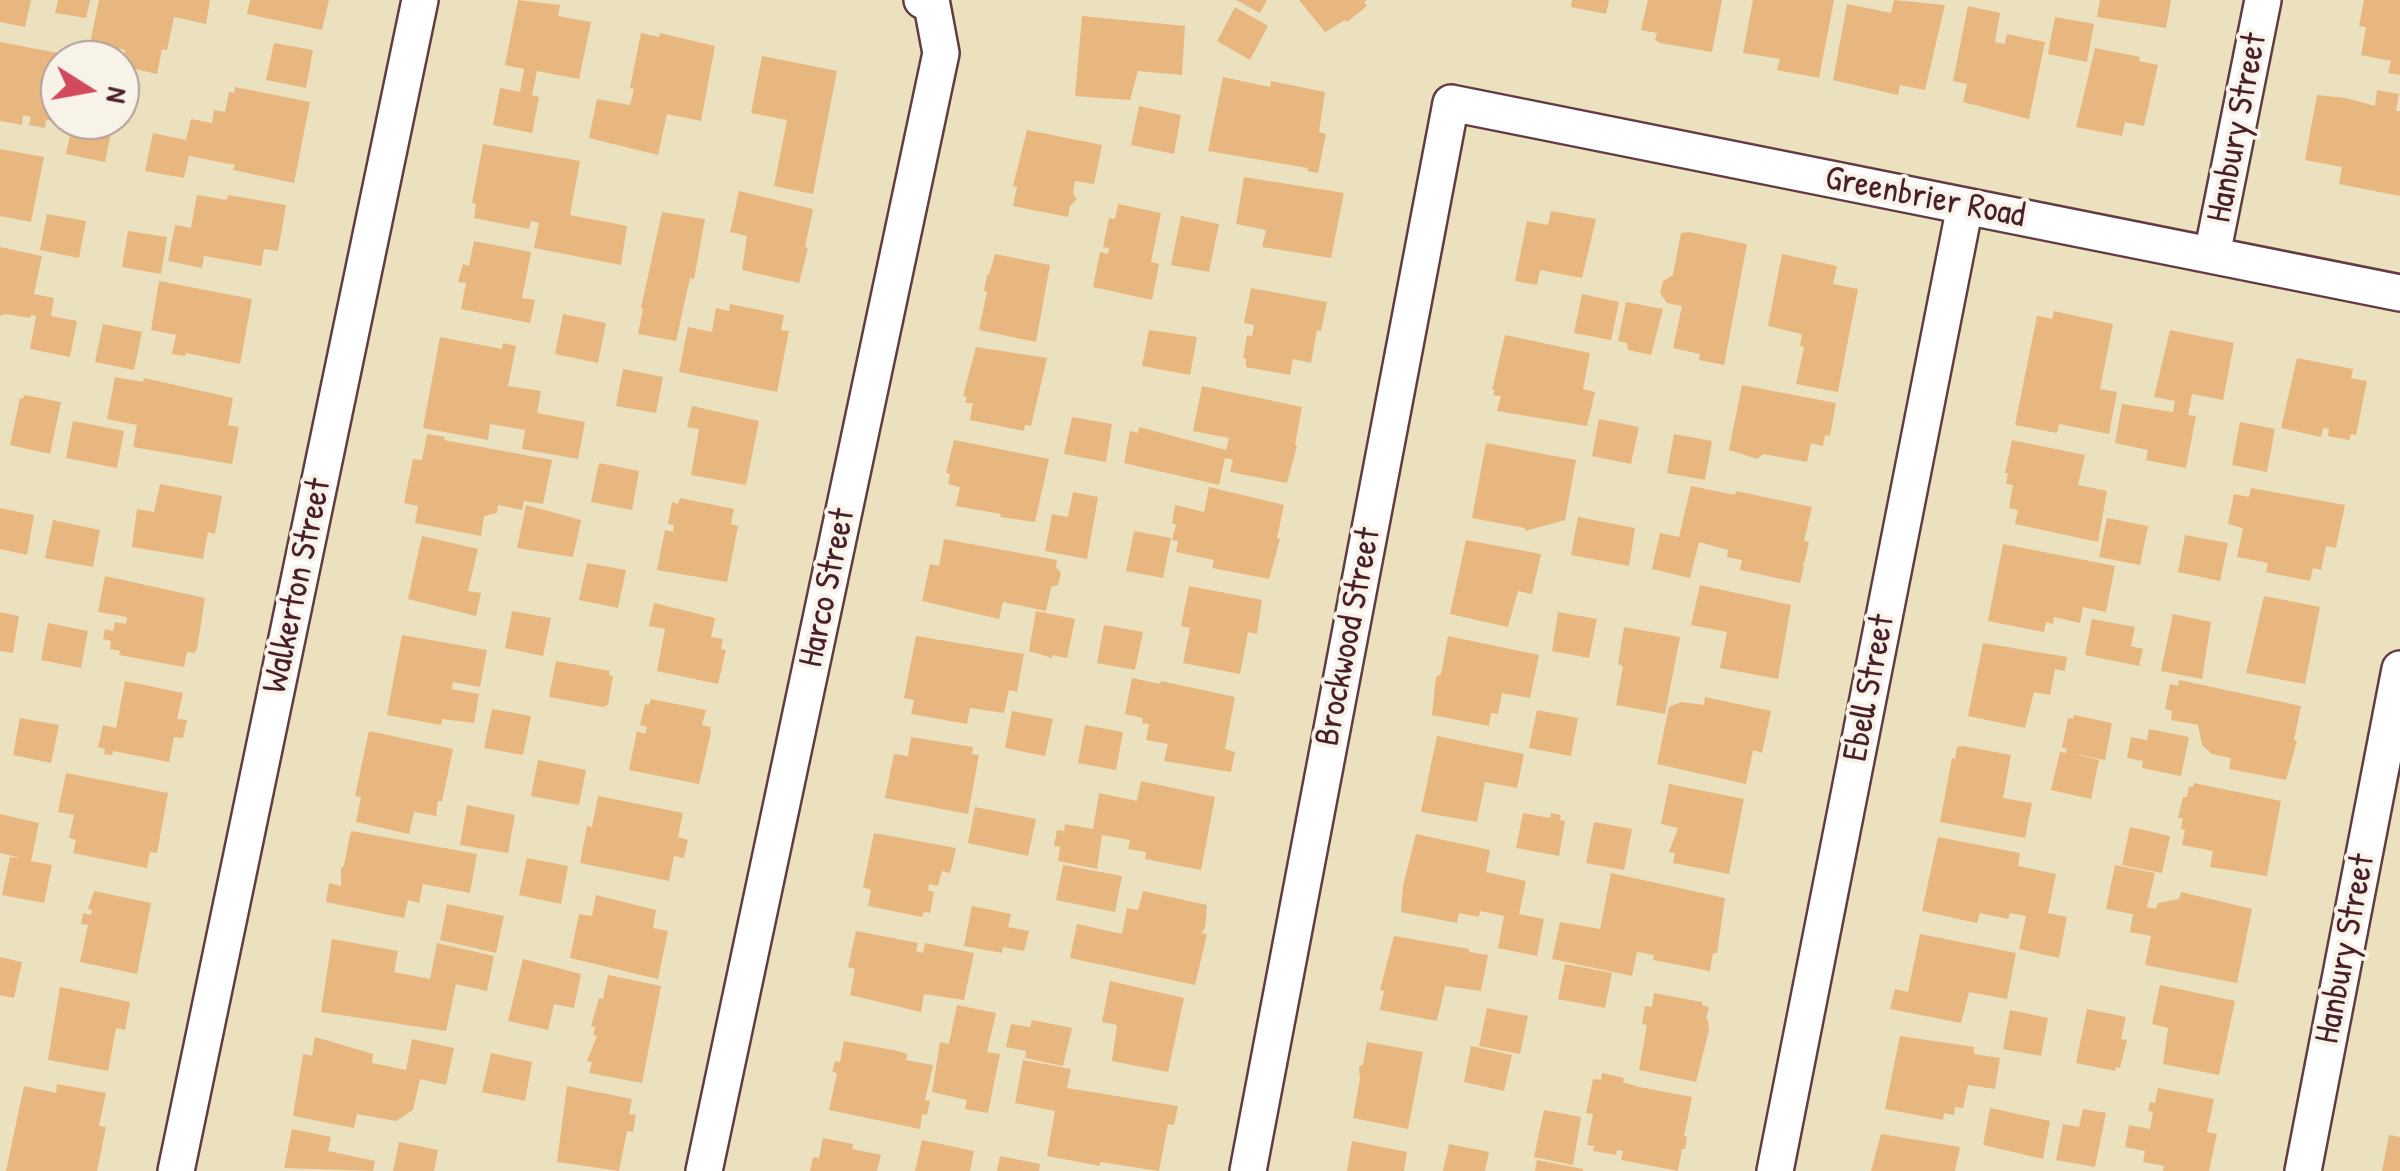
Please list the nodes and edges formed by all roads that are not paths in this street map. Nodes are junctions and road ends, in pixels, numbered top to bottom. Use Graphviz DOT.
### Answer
graph roads {
  1 [pos="420,0"];
  2 [pos="2263,0"];
  3 [pos="927,2"];
  4 [pos="1451,103"];
  5 [pos="1965,206"];
  6 [pos="2212,255"];
  7 [pos="2400,293"];
  8 [pos="2400,669"];
  9 [pos="176,1171"];
  10 [pos="704,1171"];
  11 [pos="1248,1171"];
  12 [pos="1775,1171"];
  13 [pos="2303,1171"];
  1 -- 9 [label="street, Walkerton Street"];
  2 -- 6 [label="street, Hanbury Street"];
  3 -- 10 [label="street, Harco Street"];
  4 -- 5 [label="street, Greenbrier Road"];
  4 -- 11 [label="street, Brockwood Street"];
  5 -- 6 [label="street, Greenbrier Road"];
  5 -- 12 [label="street, Ebell Street"];
  6 -- 7 [label="street, Greenbrier Road"];
  8 -- 13 [label="street, Hanbury Street"];
}
